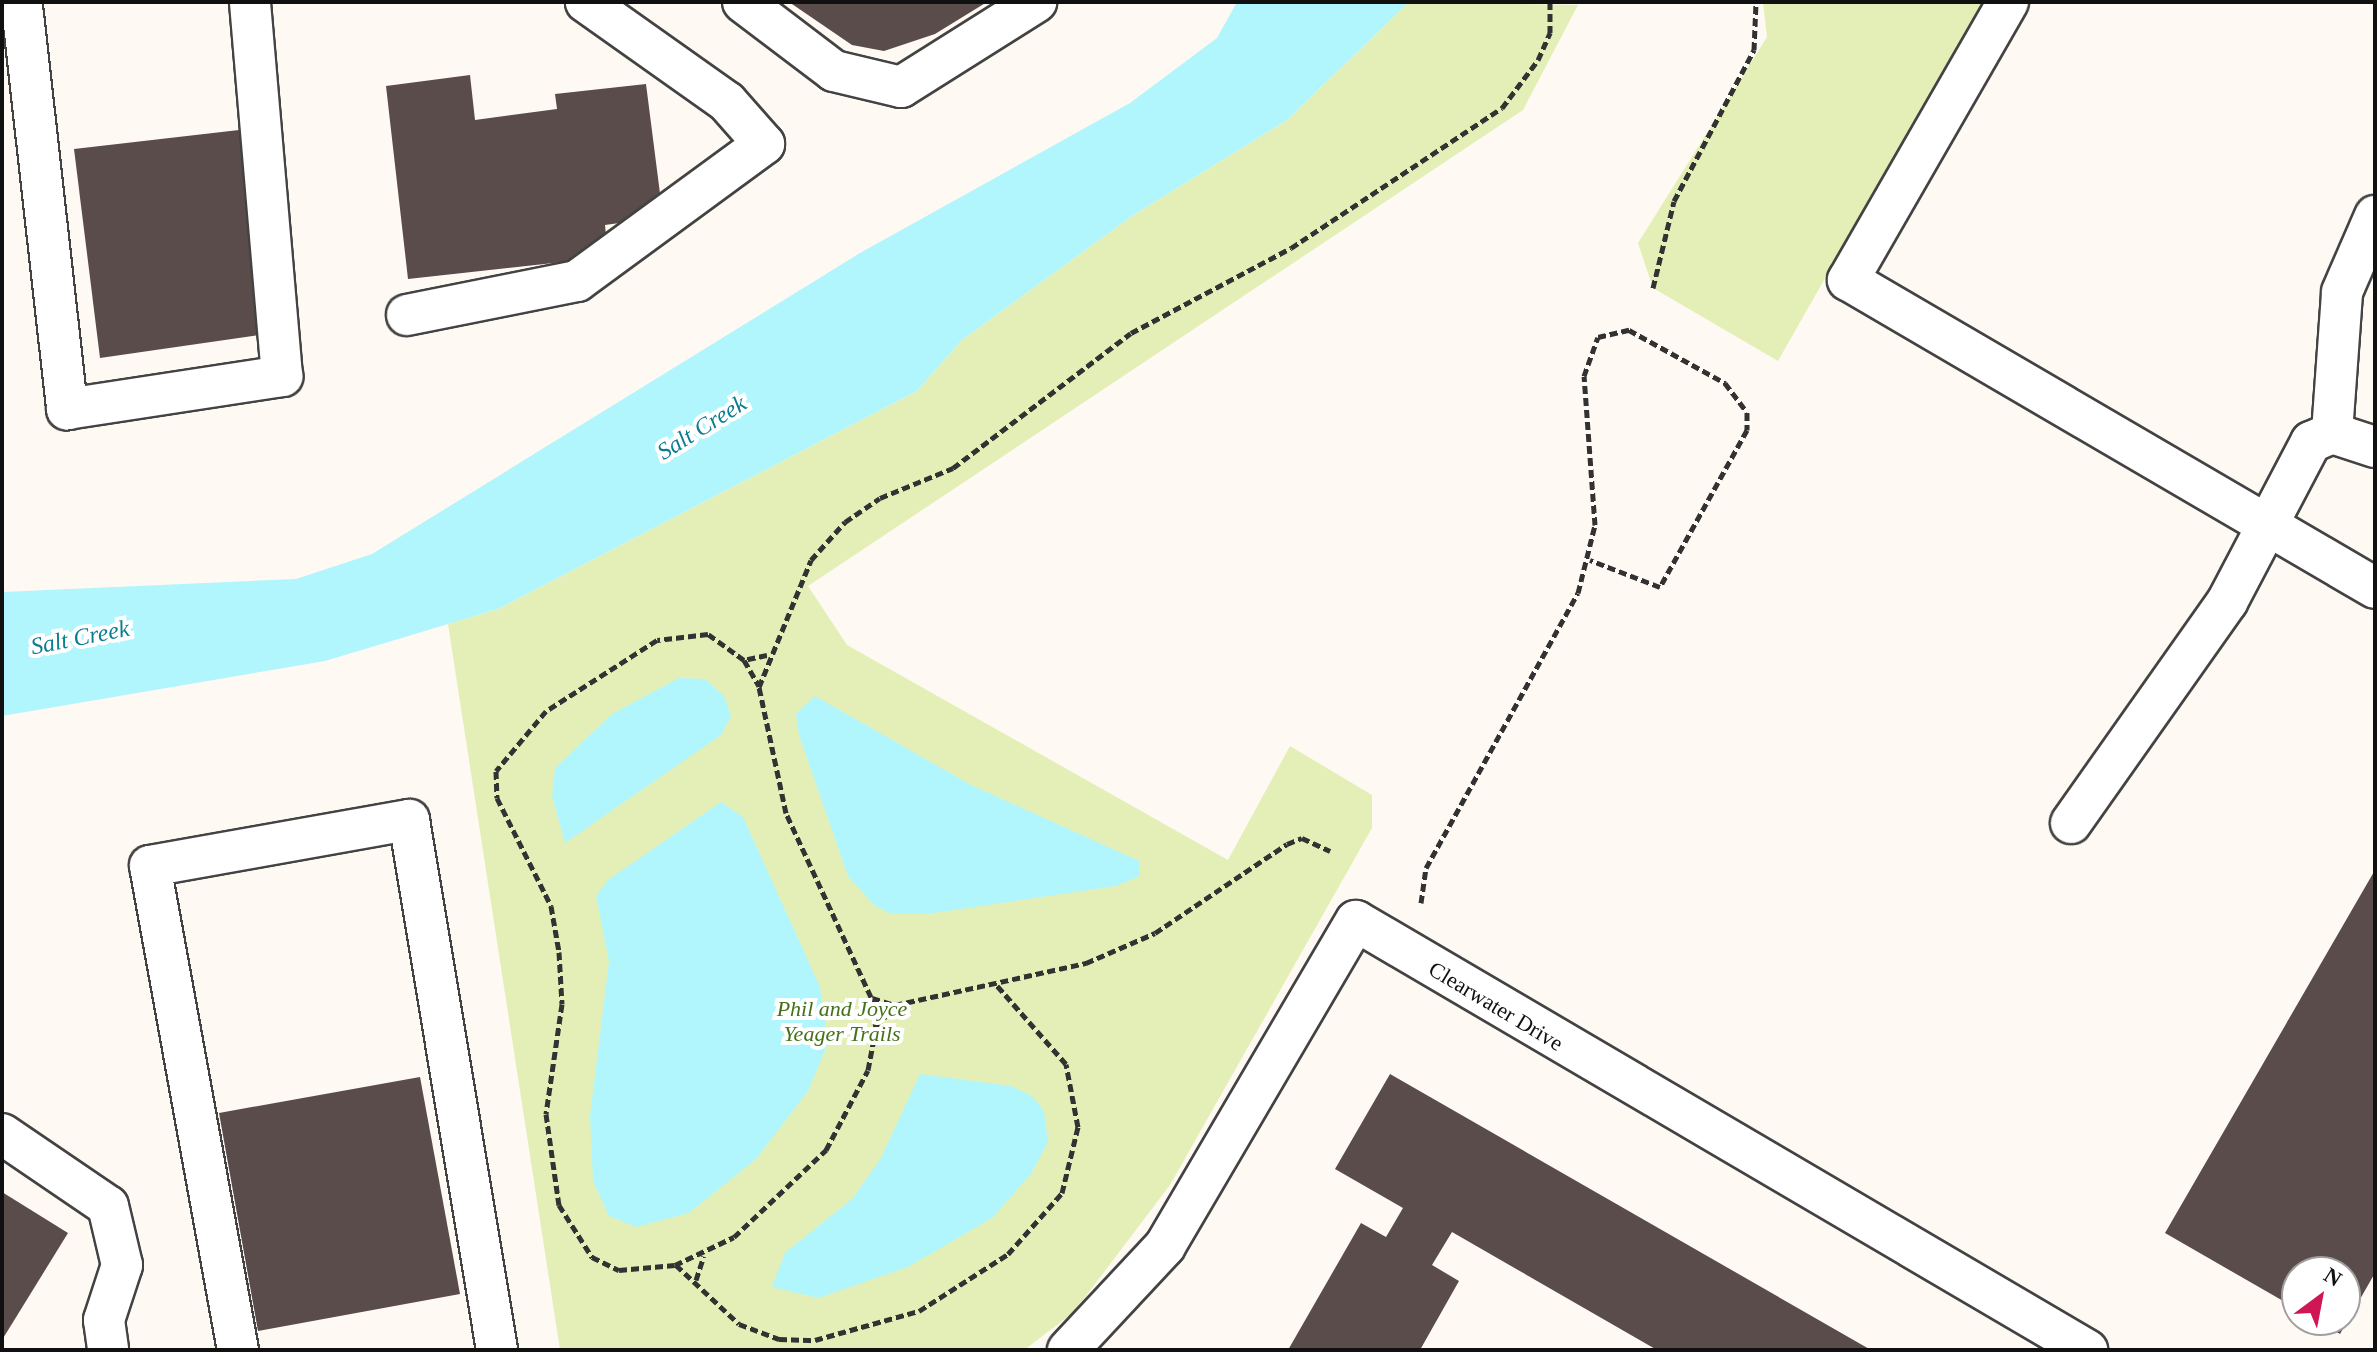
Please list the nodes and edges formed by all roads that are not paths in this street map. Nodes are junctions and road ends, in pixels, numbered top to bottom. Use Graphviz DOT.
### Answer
graph roads {
  1 [pos="250,2"];
  2 [pos="586,2"];
  3 [pos="743,2"];
  4 [pos="1036,2"];
  5 [pos="2008,2"];
  6 [pos="26,6"];
  7 [pos="2375,216"];
  8 [pos="407,315"];
  9 [pos="2332,433"];
  10 [pos="2375,447"];
  11 [pos="2271,524"];
  12 [pos="2375,588"];
  13 [pos="2071,823"];
  14 [pos="2,1134"];
  15 [pos="108,1350"];
  16 [pos="238,1350"];
  17 [pos="496,1350"];
  18 [pos="1068,1350"];
  19 [pos="2087,1350"];
  1 -- 6 [label="street"];
  2 -- 8 [label="street"];
  3 -- 4 [label="street"];
  5 -- 11 [label="street"];
  7 -- 9 [label="street"];
  9 -- 10 [label="street"];
  9 -- 11 [label="street"];
  11 -- 12 [label="street"];
  11 -- 13 [label="street"];
  14 -- 15 [label="street"];
  16 -- 17 [label="street"];
  18 -- 19 [label="street, Clearwater Drive"];
}
